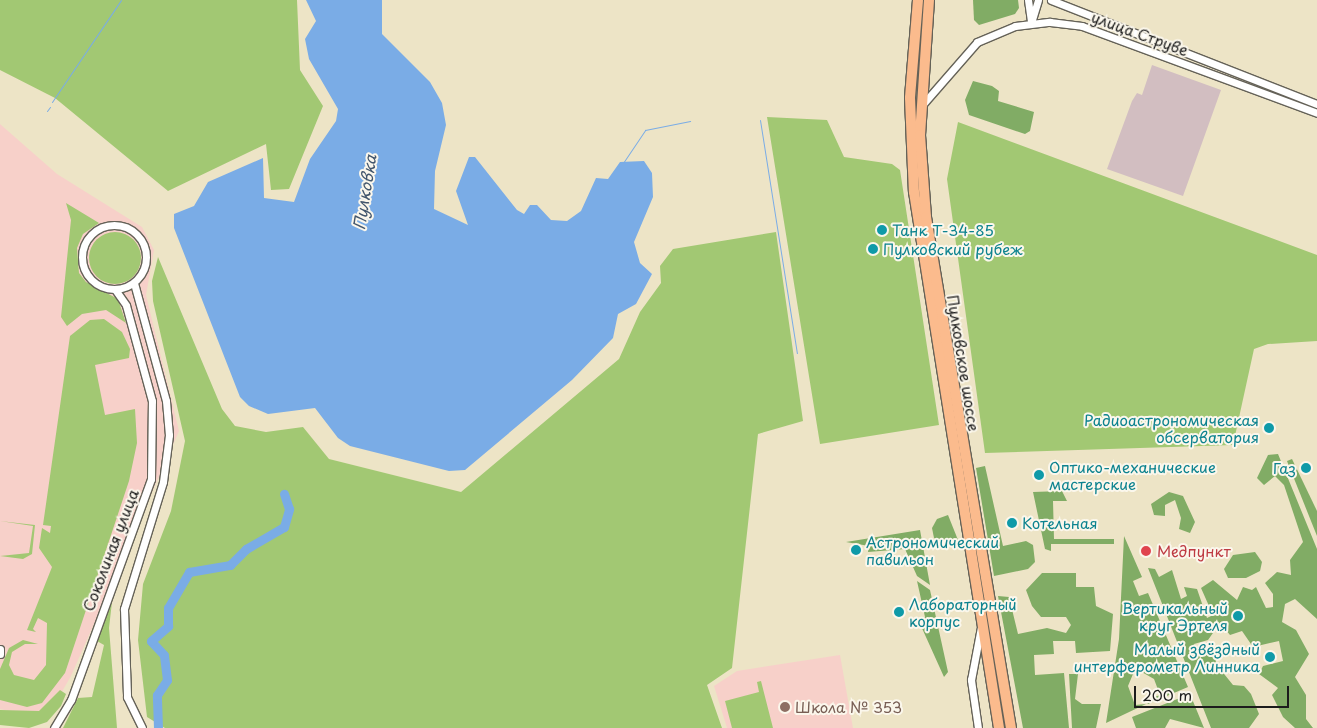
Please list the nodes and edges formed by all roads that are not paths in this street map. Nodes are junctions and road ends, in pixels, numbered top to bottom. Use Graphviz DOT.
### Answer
graph roads {
  1 [pos="918,0"];
  2 [pos="929,0"];
  3 [pos="1028,0"];
  4 [pos="1038,0"];
  5 [pos="1051,0"];
  6 [pos="1031,23"];
  7 [pos="1317,104"];
  8 [pos="921,108"];
  9 [pos="1317,113"];
  10 [pos="134,283"];
  11 [pos="115,289"];
  12 [pos="981,627"];
  13 [pos="0,649"];
  14 [pos="0,654"];
  15 [pos="54,728"];
  16 [pos="142,728"];
  17 [pos="978,728"];
  18 [pos="999,728"];
  19 [pos="1010,728"];
  1 -- 12 [label="highway, Пулковское шоссе"];
  2 -- 8 [label="highway, Пулковское шоссе"];
  3 -- 6 [label="street"];
  4 -- 6 [label="street"];
  5 -- 7 [label="street, улица Струве"];
  6 -- 8 [label="street, улица Струве"];
  6 -- 9 [label="street, улица Струве"];
  8 -- 19 [label="highway, Пулковское шоссе"];
  10 -- 11 [label="street"];
  10 -- 11 [label="street"];
  10 -- 16 [label="street, Соколиная улица"];
  11 -- 15 [label="street, Соколиная улица"];
  12 -- 17 [label="street, Пулковское шоссе"];
  12 -- 18 [label="highway, Пулковское шоссе"];
  13 -- 14 [label="street"];
}
